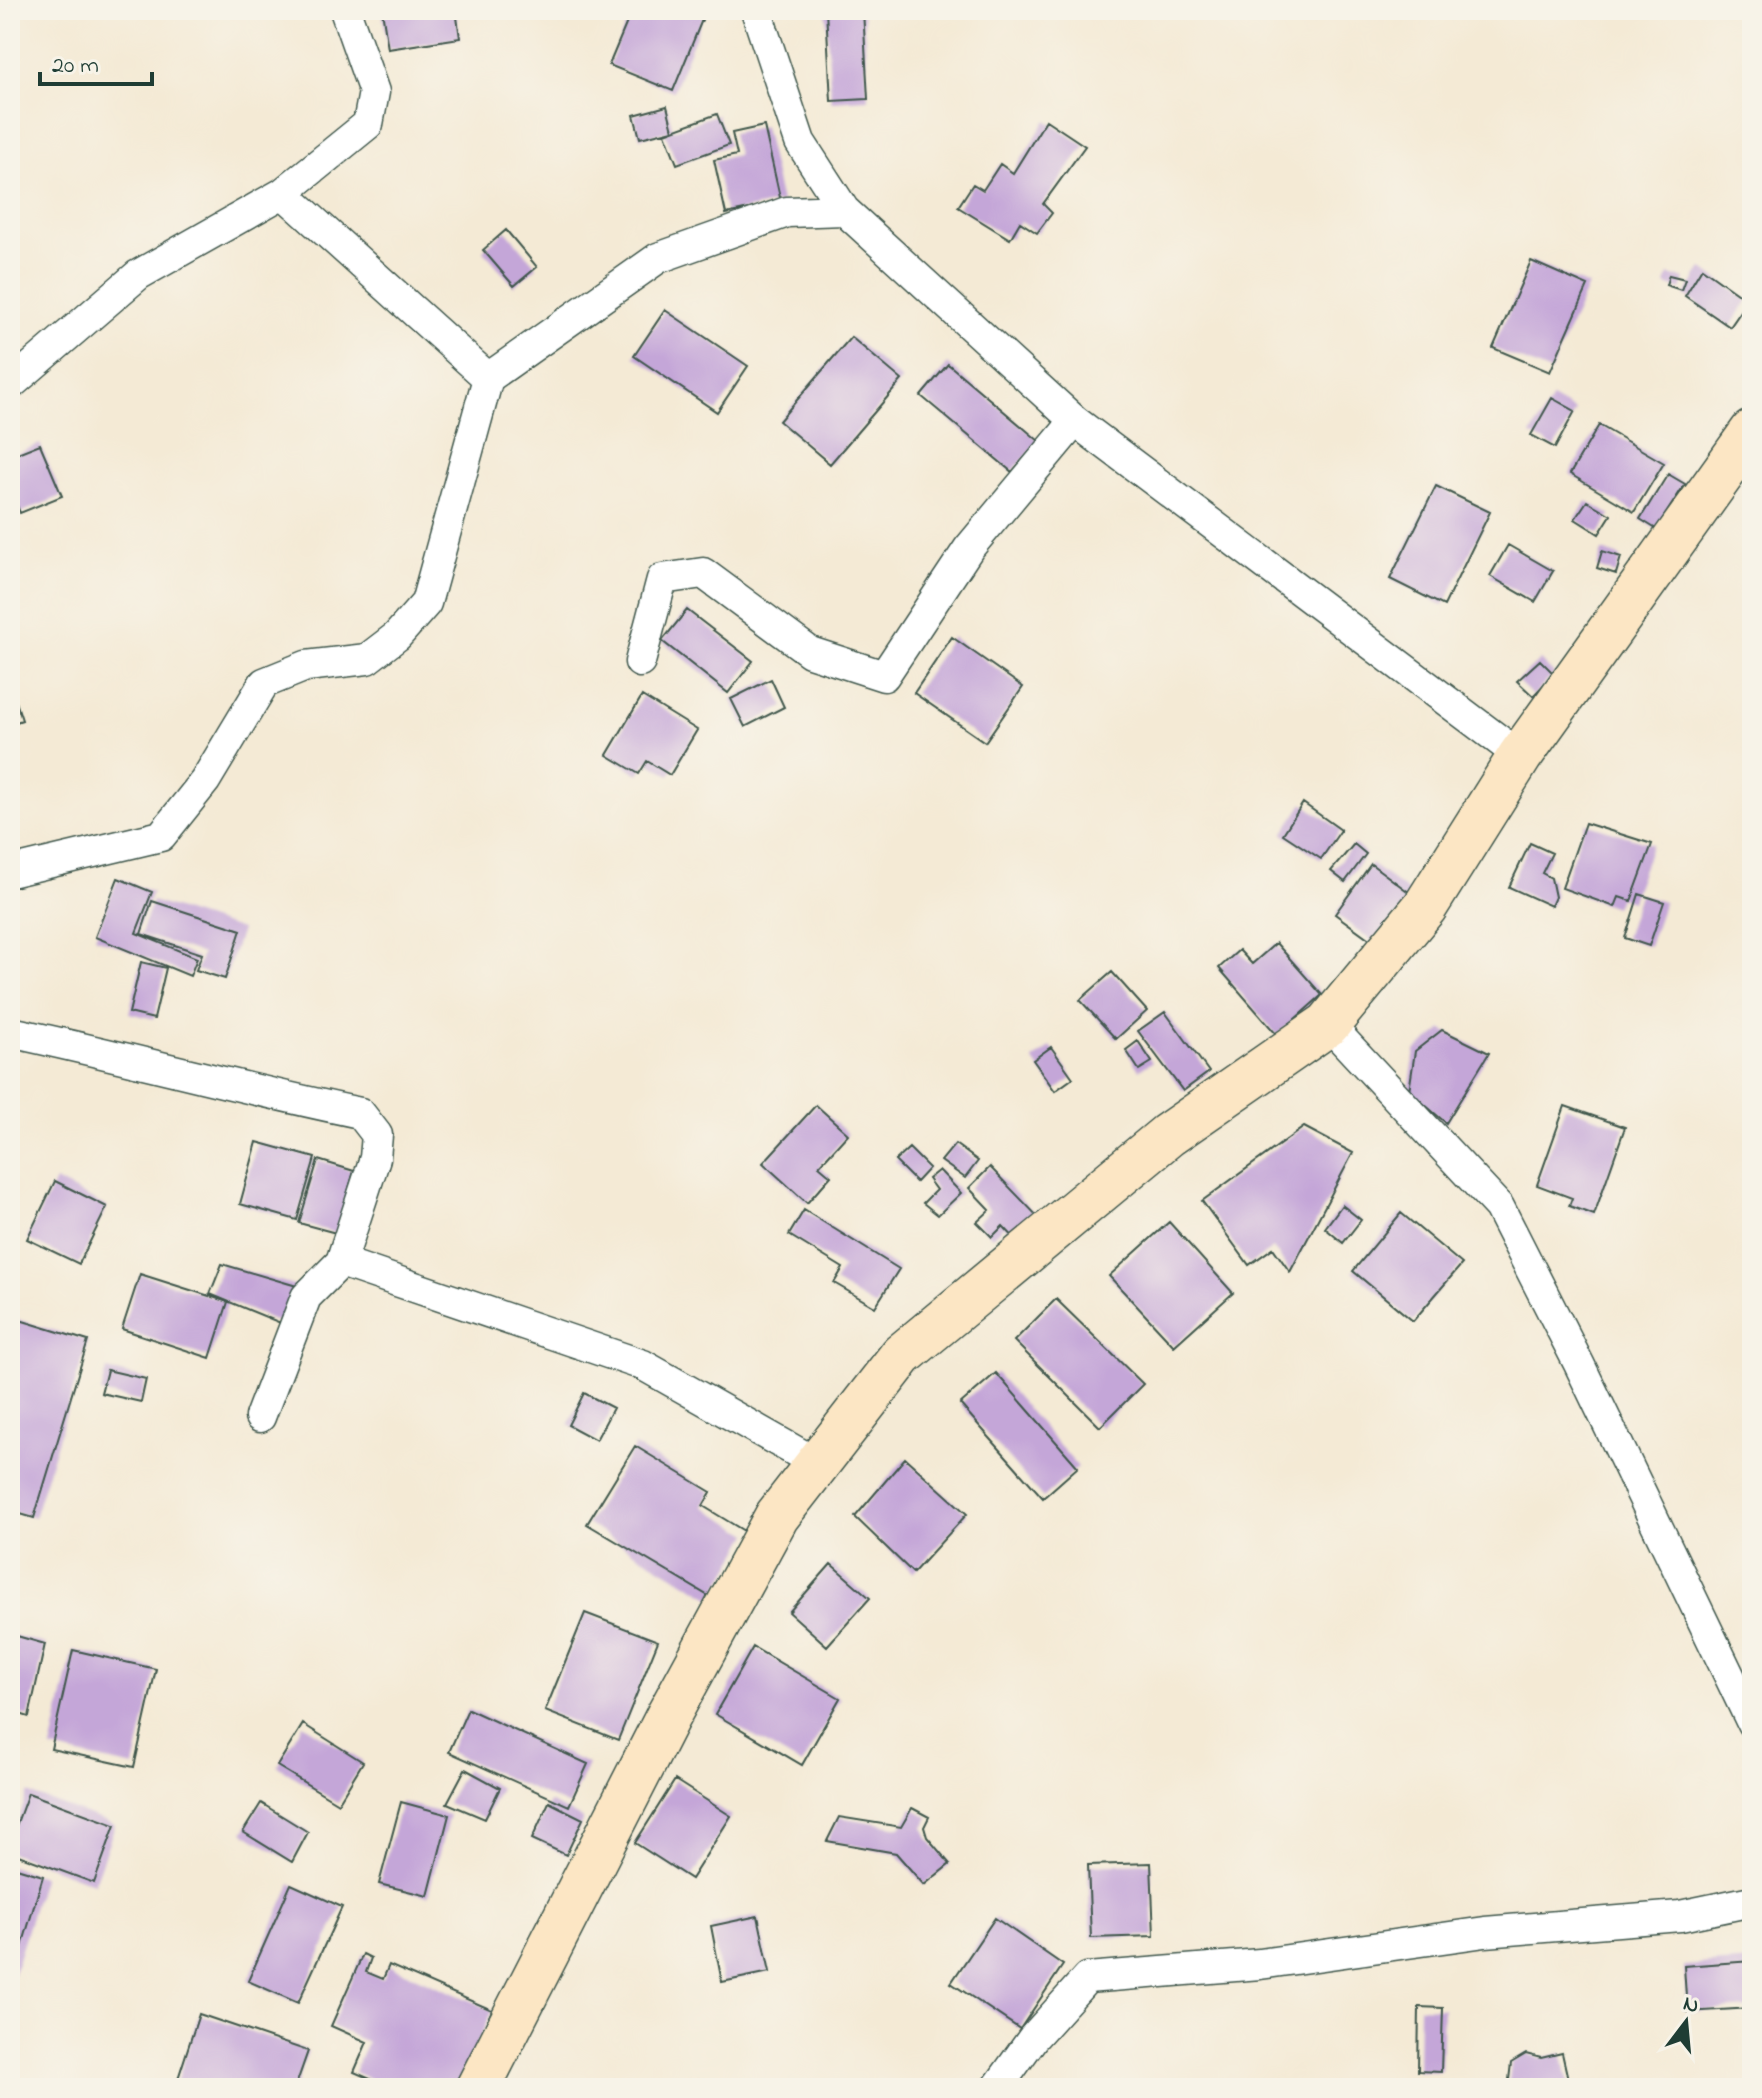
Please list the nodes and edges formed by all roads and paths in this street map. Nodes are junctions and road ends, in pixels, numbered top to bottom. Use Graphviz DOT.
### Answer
graph roads {
  1 [pos="345,10"];
  2 [pos="756,10"];
  3 [pos="283,193"];
  4 [pos="844,210"];
  5 [pos="488,378"];
  6 [pos="10,385"];
  7 [pos="1075,421"];
  8 [pos="1752,432"];
  9 [pos="640,662"];
  10 [pos="1520,756"];
  11 [pos="10,872"];
  12 [pos="1328,1024"];
  13 [pos="10,1032"];
  14 [pos="341,1262"];
  15 [pos="260,1417"];
  16 [pos="818,1464"];
  17 [pos="1752,1723"];
  18 [pos="1752,1901"];
  19 [pos="478,2088"];
  20 [pos="997,2088"];
  1 -- 3 [label="street"];
  2 -- 4 [label="street"];
  3 -- 5 [label="street"];
  3 -- 6 [label="street"];
  4 -- 5 [label="street"];
  4 -- 7 [label="street"];
  5 -- 11 [label="street"];
  7 -- 9 [label="street"];
  7 -- 10 [label="street"];
  8 -- 10 [label="street"];
  10 -- 12 [label="street"];
  12 -- 16 [label="street"];
  12 -- 17 [label="street"];
  13 -- 14 [label="street"];
  14 -- 15 [label="street"];
  14 -- 16 [label="street"];
  16 -- 19 [label="street"];
  18 -- 20 [label="street"];
}
